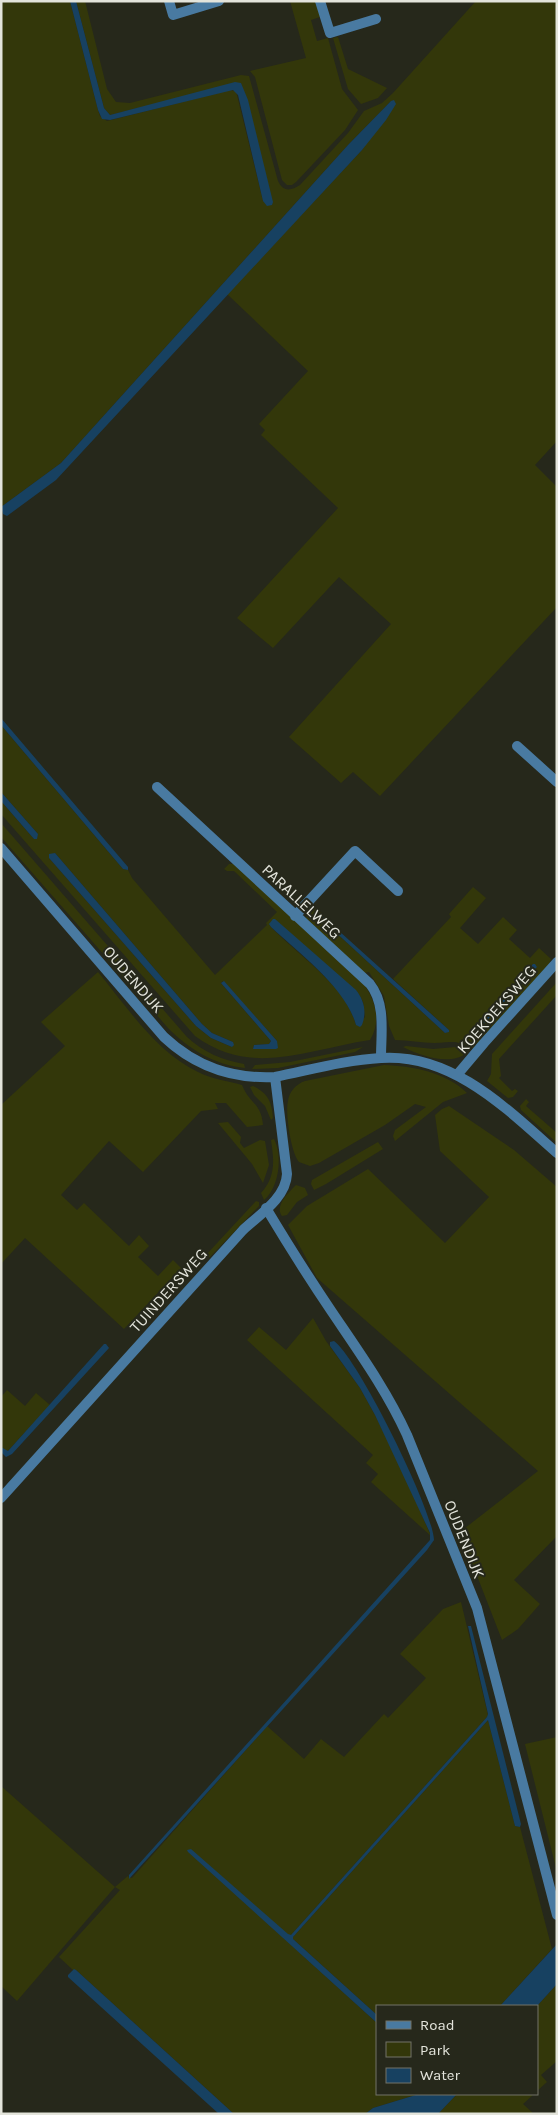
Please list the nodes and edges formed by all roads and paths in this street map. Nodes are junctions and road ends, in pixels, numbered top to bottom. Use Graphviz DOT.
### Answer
graph roads {
  1 [pos="169,1"];
  2 [pos="219,1"];
  3 [pos="320,1"];
  4 [pos="376,19"];
  5 [pos="517,746"];
  6 [pos="557,782"];
  7 [pos="157,787"];
  8 [pos="1,848"];
  9 [pos="398,891"];
  10 [pos="295,916"];
  11 [pos="557,962"];
  12 [pos="381,1058"];
  13 [pos="458,1075"];
  14 [pos="275,1077"];
  15 [pos="557,1153"];
  16 [pos="266,1208"];
  17 [pos="1,1498"];
  18 [pos="557,1915"];
  1 -- 2 [label="street"];
  3 -- 4 [label="street"];
  5 -- 6 [label="street"];
  7 -- 10 [label="street, PARALLELWEG"];
  8 -- 14 [label="street, OUDENDIJK"];
  9 -- 10 [label="street"];
  10 -- 12 [label="street, PARALLELWEG"];
  11 -- 13 [label="street, KOEKOEKSWEG"];
  12 -- 13 [label="street"];
  12 -- 14 [label="street"];
  13 -- 15 [label="street"];
  14 -- 16 [label="street, TUINDERSWEG"];
  16 -- 17 [label="street, TUINDERSWEG"];
  16 -- 18 [label="street, OUDENDIJK"];
}
